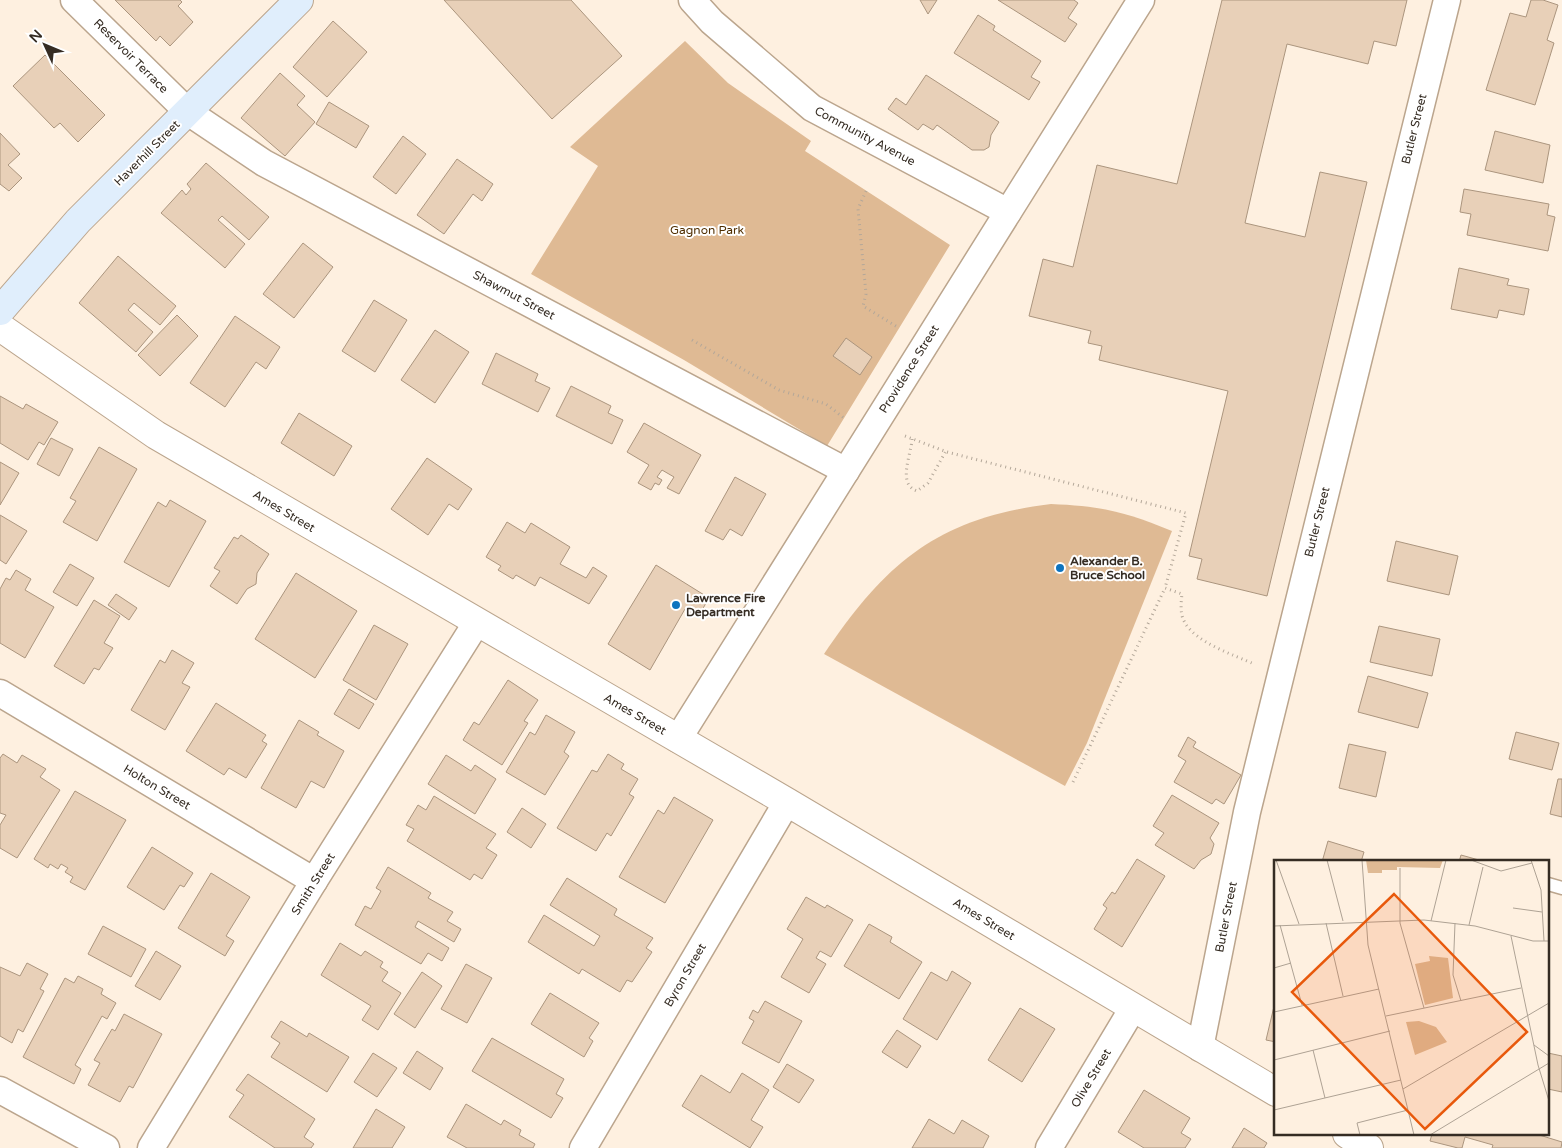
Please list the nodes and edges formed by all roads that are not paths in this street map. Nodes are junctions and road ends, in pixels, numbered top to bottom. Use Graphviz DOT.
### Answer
graph roads {
  1 [pos="74,0"];
  2 [pos="299,0"];
  3 [pos="692,0"];
  4 [pos="1141,0"];
  5 [pos="1447,0"];
  6 [pos="188,112"];
  7 [pos="1008,212"];
  8 [pos="0,311"];
  9 [pos="0,327"];
  10 [pos="846,471"];
  11 [pos="478,622"];
  12 [pos="0,693"];
  13 [pos="678,739"];
  14 [pos="786,802"];
  15 [pos="314,881"];
  16 [pos="1133,1008"];
  17 [pos="1200,1048"];
  18 [pos="0,1090"];
  19 [pos="1274,1091"];
  20 [pos="106,1148"];
  21 [pos="151,1148"];
  22 [pos="583,1148"];
  23 [pos="1049,1148"];
  1 -- 6 [label="street, Reservoir Terrace"];
  2 -- 6 [label="main road, Haverhill Street"];
  3 -- 7 [label="street, Community Avenue"];
  4 -- 7 [label="street, Providence Street"];
  5 -- 17 [label="street, Butler Street"];
  6 -- 8 [label="main road, Haverhill Street"];
  6 -- 10 [label="street, Shawmut Street"];
  7 -- 10 [label="street, Providence Street"];
  9 -- 11 [label="street, Ames Street"];
  10 -- 13 [label="street, Providence Street"];
  11 -- 13 [label="street, Ames Street"];
  11 -- 15 [label="street, Smith Street"];
  12 -- 15 [label="street, Holton Street"];
  13 -- 14 [label="street, Ames Street"];
  14 -- 16 [label="street, Ames Street"];
  14 -- 22 [label="street, Byron Street"];
  15 -- 21 [label="street, Smith Street"];
  16 -- 17 [label="street, Ames Street"];
  16 -- 23 [label="street, Olive Street"];
  17 -- 19 [label="street, Ames Street"];
  18 -- 20 [label="street"];
}
